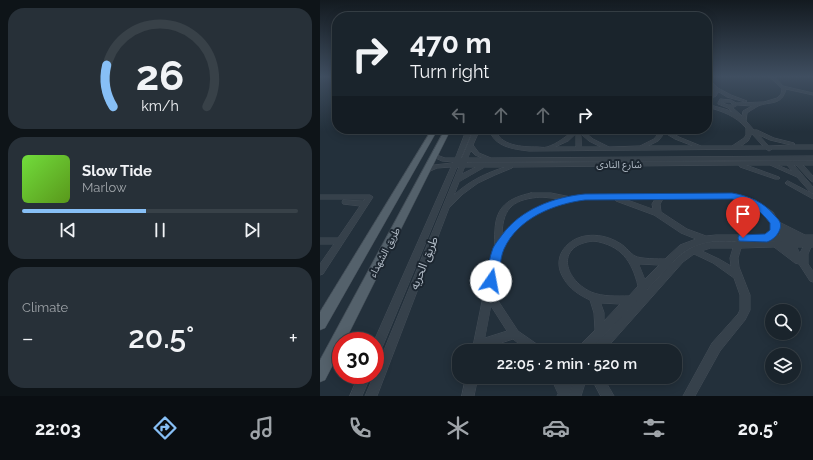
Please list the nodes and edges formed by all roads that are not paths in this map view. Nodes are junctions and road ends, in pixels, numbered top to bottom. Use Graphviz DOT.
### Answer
graph roads {
  1 [pos="720,94"];
  2 [pos="726,94"];
  3 [pos="784,94"];
  4 [pos="724,101"];
  5 [pos="712,103"];
  6 [pos="760,103"];
  7 [pos="712,106"];
  8 [pos="733,106"];
  9 [pos="743,121"];
  10 [pos="751,130"];
  11 [pos="432,134"];
  12 [pos="445,134"];
  13 [pos="468,134"];
  14 [pos="475,134"];
  15 [pos="493,134"];
  16 [pos="573,134"];
  17 [pos="578,134"];
  18 [pos="584,134"];
  19 [pos="660,134"];
  20 [pos="666,134"];
  21 [pos="672,134"];
  22 [pos="470,145"];
  23 [pos="766,147"];
  24 [pos="811,147"];
  25 [pos="639,148"];
  26 [pos="672,148"];
  27 [pos="706,148"];
  28 [pos="730,148"];
  29 [pos="544,149"];
  30 [pos="579,149"];
  31 [pos="612,149"];
  32 [pos="434,156"];
  33 [pos="780,158"];
  34 [pos="813,158"];
  35 [pos="492,159"];
  36 [pos="675,161"];
  37 [pos="688,161"];
  38 [pos="769,161"];
  39 [pos="460,162"];
  40 [pos="789,163"];
  41 [pos="798,163"];
  42 [pos="813,163"];
  43 [pos="518,164"];
  44 [pos="730,164"];
  45 [pos="486,165"];
  46 [pos="813,168"];
  47 [pos="426,171"];
  48 [pos="800,176"];
  49 [pos="776,178"];
  50 [pos="812,178"];
  51 [pos="456,182"];
  52 [pos="788,183"];
  53 [pos="813,191"];
  54 [pos="660,196"];
  55 [pos="320,197"];
  56 [pos="608,197"];
  57 [pos="813,197"];
  58 [pos="570,199"];
  59 [pos="320,202"];
  60 [pos="365,204"];
  61 [pos="445,210"];
  62 [pos="657,213"];
  63 [pos="775,223"];
  64 [pos="678,227"];
  65 [pos="767,238"];
  66 [pos="704,239"];
  67 [pos="320,241"];
  68 [pos="340,241"];
  69 [pos="788,241"];
  70 [pos="810,241"];
  71 [pos="738,244"];
  72 [pos="774,244"];
  73 [pos="498,248"];
  74 [pos="690,248"];
  75 [pos="632,260"];
  76 [pos="668,262"];
  77 [pos="805,266"];
  78 [pos="320,271"];
  79 [pos="738,276"];
  80 [pos="813,278"];
  81 [pos="643,288"];
  82 [pos="489,294"];
  83 [pos="594,297"];
  84 [pos="631,300"];
  85 [pos="320,324"];
  86 [pos="384,332"];
  87 [pos="600,332"];
  88 [pos="514,334"];
  89 [pos="479,344"];
  90 [pos="488,344"];
  91 [pos="528,344"];
  92 [pos="589,344"];
  93 [pos="603,344"];
  94 [pos="320,375"];
  95 [pos="361,384"];
  96 [pos="471,384"];
  97 [pos="559,384"];
  98 [pos="567,384"];
  99 [pos="579,384"];
  100 [pos="600,384"];
  101 [pos="563,395"];
  102 [pos="356,396"];
  103 [pos="371,396"];
  104 [pos="468,396"];
  105 [pos="576,396"];
  106 [pos="608,396"];
  107 [pos="689,396"];
  1 -- 4 [label="street"];
  2 -- 6 [label="street"];
  3 -- 6 [label="street"];
  4 -- 5 [label="street"];
  4 -- 8 [label="street"];
  6 -- 8 [label="street"];
  6 -- 9 [label="street"];
  7 -- 9 [label="street"];
  8 -- 9 [label="street"];
  9 -- 10 [label="street"];
  10 -- 23 [label="street"];
  10 -- 24 [label="street"];
  10 -- 28 [label="street"];
  11 -- 85 [label="main road, طريق الشهداء"];
  12 -- 32 [label="main road, طريق الشهداء"];
  13 -- 39 [label="street, طريق الحريه"];
  14 -- 22 [label="street, طريق الحريه"];
  15 -- 29 [label="street"];
  16 -- 29 [label="street"];
  17 -- 30 [label="street"];
  18 -- 31 [label="street"];
  19 -- 25 [label="street"];
  20 -- 26 [label="street"];
  21 -- 27 [label="street"];
  22 -- 35 [label="street"];
  22 -- 39 [label="street, طريق الحريه"];
  23 -- 24 [label="street"];
  23 -- 28 [label="street"];
  23 -- 33 [label="street"];
  23 -- 38 [label="street"];
  25 -- 26 [label="street"];
  25 -- 31 [label="street"];
  26 -- 27 [label="street"];
  27 -- 28 [label="street"];
  29 -- 30 [label="street"];
  30 -- 31 [label="street"];
  32 -- 39 [label="street, شارع النادى"];
  32 -- 47 [label="main road, طريق الشهداء"];
  33 -- 34 [label="street, شارع النادى"];
  33 -- 38 [label="street, شارع النادى"];
  35 -- 36 [label="street, شارع النادى"];
  35 -- 39 [label="street, شارع النادى"];
  36 -- 37 [label="street, شارع النادى"];
  36 -- 43 [label="street, شارع النادى"];
  37 -- 38 [label="street, شارع النادى"];
  37 -- 44 [label="street, شارع النادى"];
  38 -- 40 [label="street, شارع النادى"];
  38 -- 44 [label="street, شارع النادى"];
  38 -- 48 [label="street"];
  39 -- 45 [label="street, شارع النادى"];
  39 -- 47 [label="street, شارع النادى"];
  39 -- 51 [label="street, طريق الحريه"];
  39 -- 86 [label="street, طريق الحريه"];
  40 -- 41 [label="street, شارع النادى"];
  40 -- 48 [label="street"];
  41 -- 42 [label="street, شارع النادى"];
  41 -- 50 [label="street"];
  43 -- 45 [label="street, شارع النادى"];
  43 -- 61 [label="street"];
  44 -- 49 [label="street"];
  45 -- 51 [label="street"];
  46 -- 50 [label="street"];
  47 -- 94 [label="main road, طريق الشهداء"];
  48 -- 53 [label="street"];
  51 -- 61 [label="street, طريق الحريه"];
  52 -- 57 [label="street"];
  54 -- 56 [label="street"];
  54 -- 62 [label="street"];
  54 -- 63 [label="street"];
  55 -- 60 [label="street"];
  56 -- 58 [label="street"];
  56 -- 62 [label="street"];
  58 -- 73 [label="street"];
  58 -- 73 [label="street"];
  59 -- 60 [label="street"];
  60 -- 68 [label="street"];
  61 -- 103 [label="street, طريق الحريه"];
  62 -- 64 [label="street"];
  63 -- 65 [label="street"];
  63 -- 69 [label="street"];
  63 -- 70 [label="street"];
  64 -- 66 [label="street"];
  64 -- 74 [label="street"];
  65 -- 66 [label="street"];
  65 -- 69 [label="street"];
  66 -- 74 [label="street"];
  67 -- 68 [label="street"];
  68 -- 78 [label="street"];
  69 -- 70 [label="street"];
  69 -- 72 [label="street"];
  69 -- 77 [label="street"];
  70 -- 77 [label="street"];
  71 -- 72 [label="street"];
  71 -- 74 [label="street"];
  71 -- 79 [label="street"];
  72 -- 77 [label="street"];
  73 -- 82 [label="street"];
  74 -- 76 [label="street"];
  74 -- 79 [label="street"];
  74 -- 93 [label="street"];
  75 -- 76 [label="street"];
  75 -- 81 [label="street"];
  75 -- 83 [label="street"];
  76 -- 81 [label="street"];
  77 -- 80 [label="street"];
  79 -- 107 [label="street"];
  81 -- 84 [label="street"];
  82 -- 88 [label="street"];
  82 -- 89 [label="street"];
  83 -- 84 [label="street"];
  83 -- 87 [label="street"];
  84 -- 87 [label="street"];
  87 -- 92 [label="street"];
  88 -- 90 [label="street"];
  88 -- 91 [label="street"];
  95 -- 102 [label="street"];
  96 -- 104 [label="street"];
  97 -- 101 [label="street"];
  98 -- 101 [label="street"];
  99 -- 105 [label="street"];
  100 -- 106 [label="street"];
}
